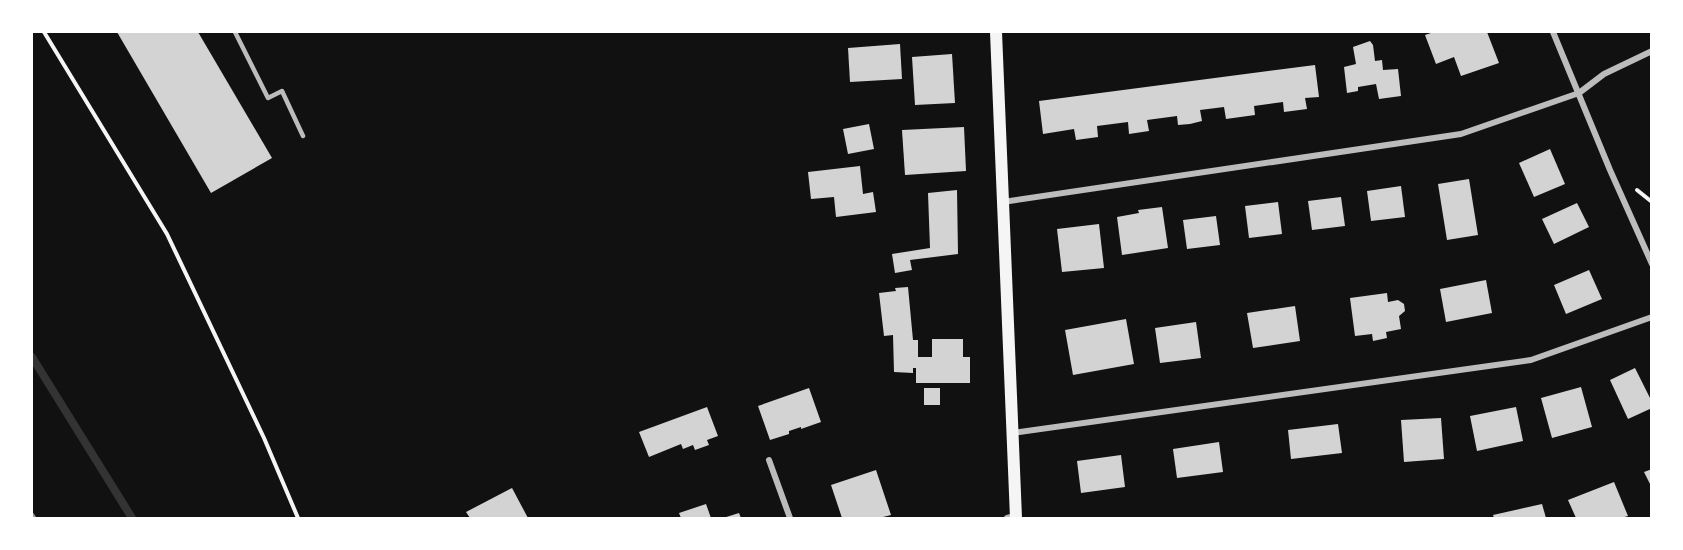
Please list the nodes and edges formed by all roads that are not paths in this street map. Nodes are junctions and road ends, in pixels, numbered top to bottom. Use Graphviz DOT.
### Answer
graph roads {
  1 [pos="236,32"];
  2 [pos="996,32"];
  3 [pos="1553,32"];
  4 [pos="1652,51"];
  5 [pos="1579,93"];
  6 [pos="303,136"];
  7 [pos="1003,202"];
  8 [pos="1652,264"];
  9 [pos="1652,317"];
  10 [pos="1012,433"];
  11 [pos="769,460"];
  12 [pos="1013,518"];
  13 [pos="790,519"];
  1 -- 6 [label="lane"];
  2 -- 7 [label="main road"];
  3 -- 5 [label="street"];
  4 -- 5 [label="street"];
  5 -- 7 [label="street"];
  5 -- 8 [label="street"];
  7 -- 10 [label="main road"];
  9 -- 10 [label="street"];
  10 -- 12 [label="main road"];
  11 -- 13 [label="street"];
}
